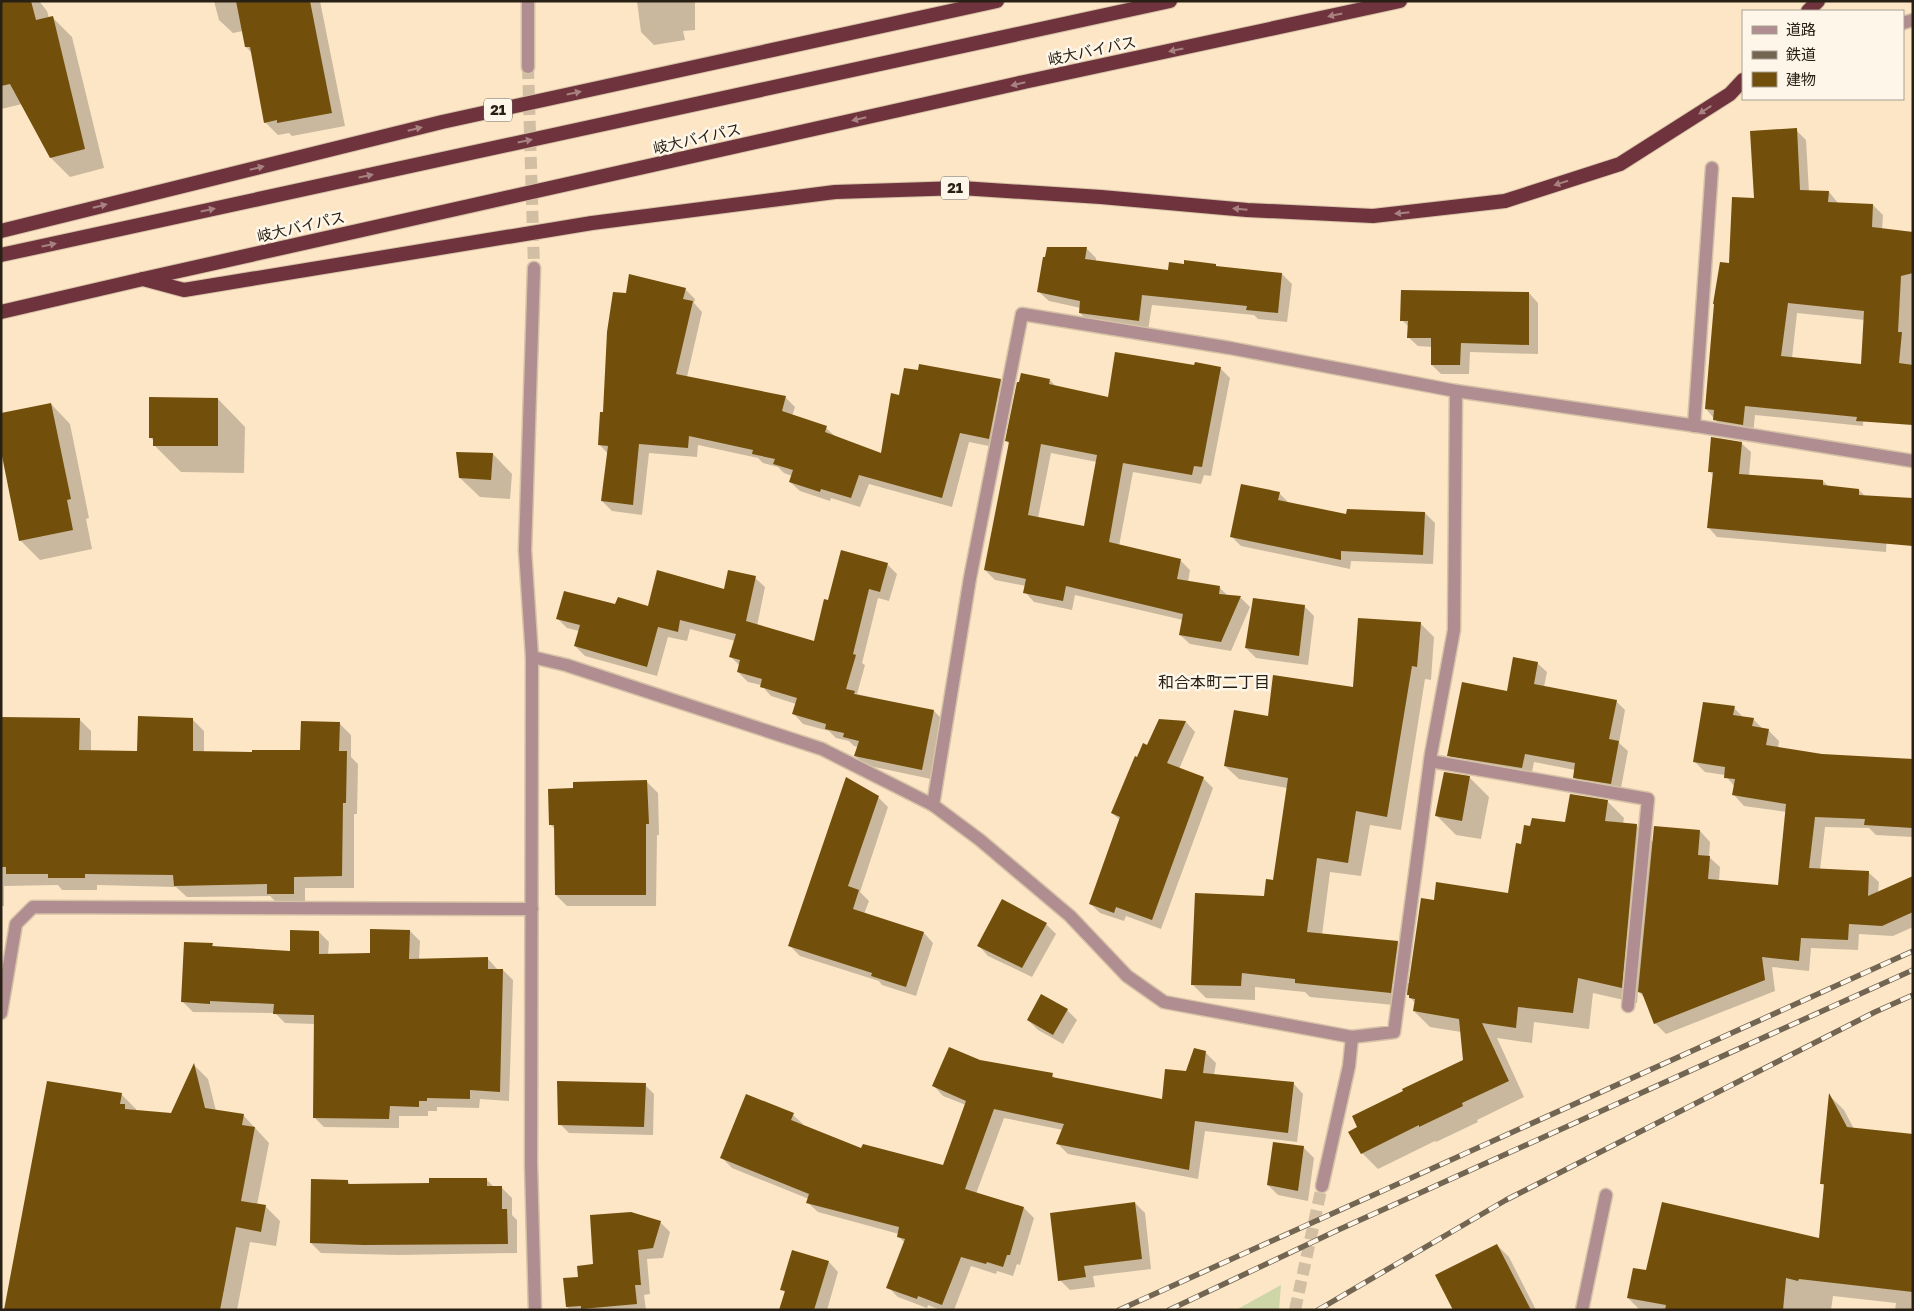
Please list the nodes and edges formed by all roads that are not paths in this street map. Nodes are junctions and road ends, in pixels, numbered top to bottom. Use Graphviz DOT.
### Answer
graph roads {
  1 [pos="528,1"];
  2 [pos="997,1"];
  3 [pos="1170,1"];
  4 [pos="1400,1"];
  5 [pos="1818,1"];
  6 [pos="1809,10"];
  7 [pos="528,67"];
  8 [pos="1742,81"];
  9 [pos="1712,168"];
  10 [pos="1,231"];
  11 [pos="1,255"];
  12 [pos="534,268"];
  13 [pos="143,279"];
  14 [pos="1,312"];
  15 [pos="1456,391"];
  16 [pos="1694,426"];
  17 [pos="1913,462"];
  18 [pos="532,657"];
  19 [pos="1430,761"];
  20 [pos="934,805"];
  21 [pos="532,909"];
  22 [pos="1628,1006"];
  23 [pos="1,1013"];
  24 [pos="1352,1036"];
  25 [pos="1322,1186"];
  26 [pos="1606,1195"];
  27 [pos="535,1310"];
  28 [pos="1582,1310"];
  1 -- 7 [label="street"];
  10 -- 2 [label="highway, 21, one-way"];
  11 -- 3 [label="highway, 21, one-way"];
  4 -- 13 [label="highway, 岐大バイパス / 21, one-way"];
  5 -- 6 [label="highway"];
  8 -- 13 [label="highway, 21, one-way"];
  9 -- 16 [label="street"];
  12 -- 18 [label="street"];
  13 -- 14 [label="highway, 岐大バイパス / 21"];
  15 -- 16 [label="street"];
  15 -- 19 [label="street"];
  15 -- 20 [label="street"];
  16 -- 17 [label="street"];
  18 -- 20 [label="street"];
  18 -- 21 [label="street"];
  19 -- 22 [label="street"];
  19 -- 24 [label="street"];
  20 -- 24 [label="street"];
  21 -- 23 [label="street"];
  21 -- 27 [label="street"];
  24 -- 25 [label="street"];
  26 -- 28 [label="street"];
}
